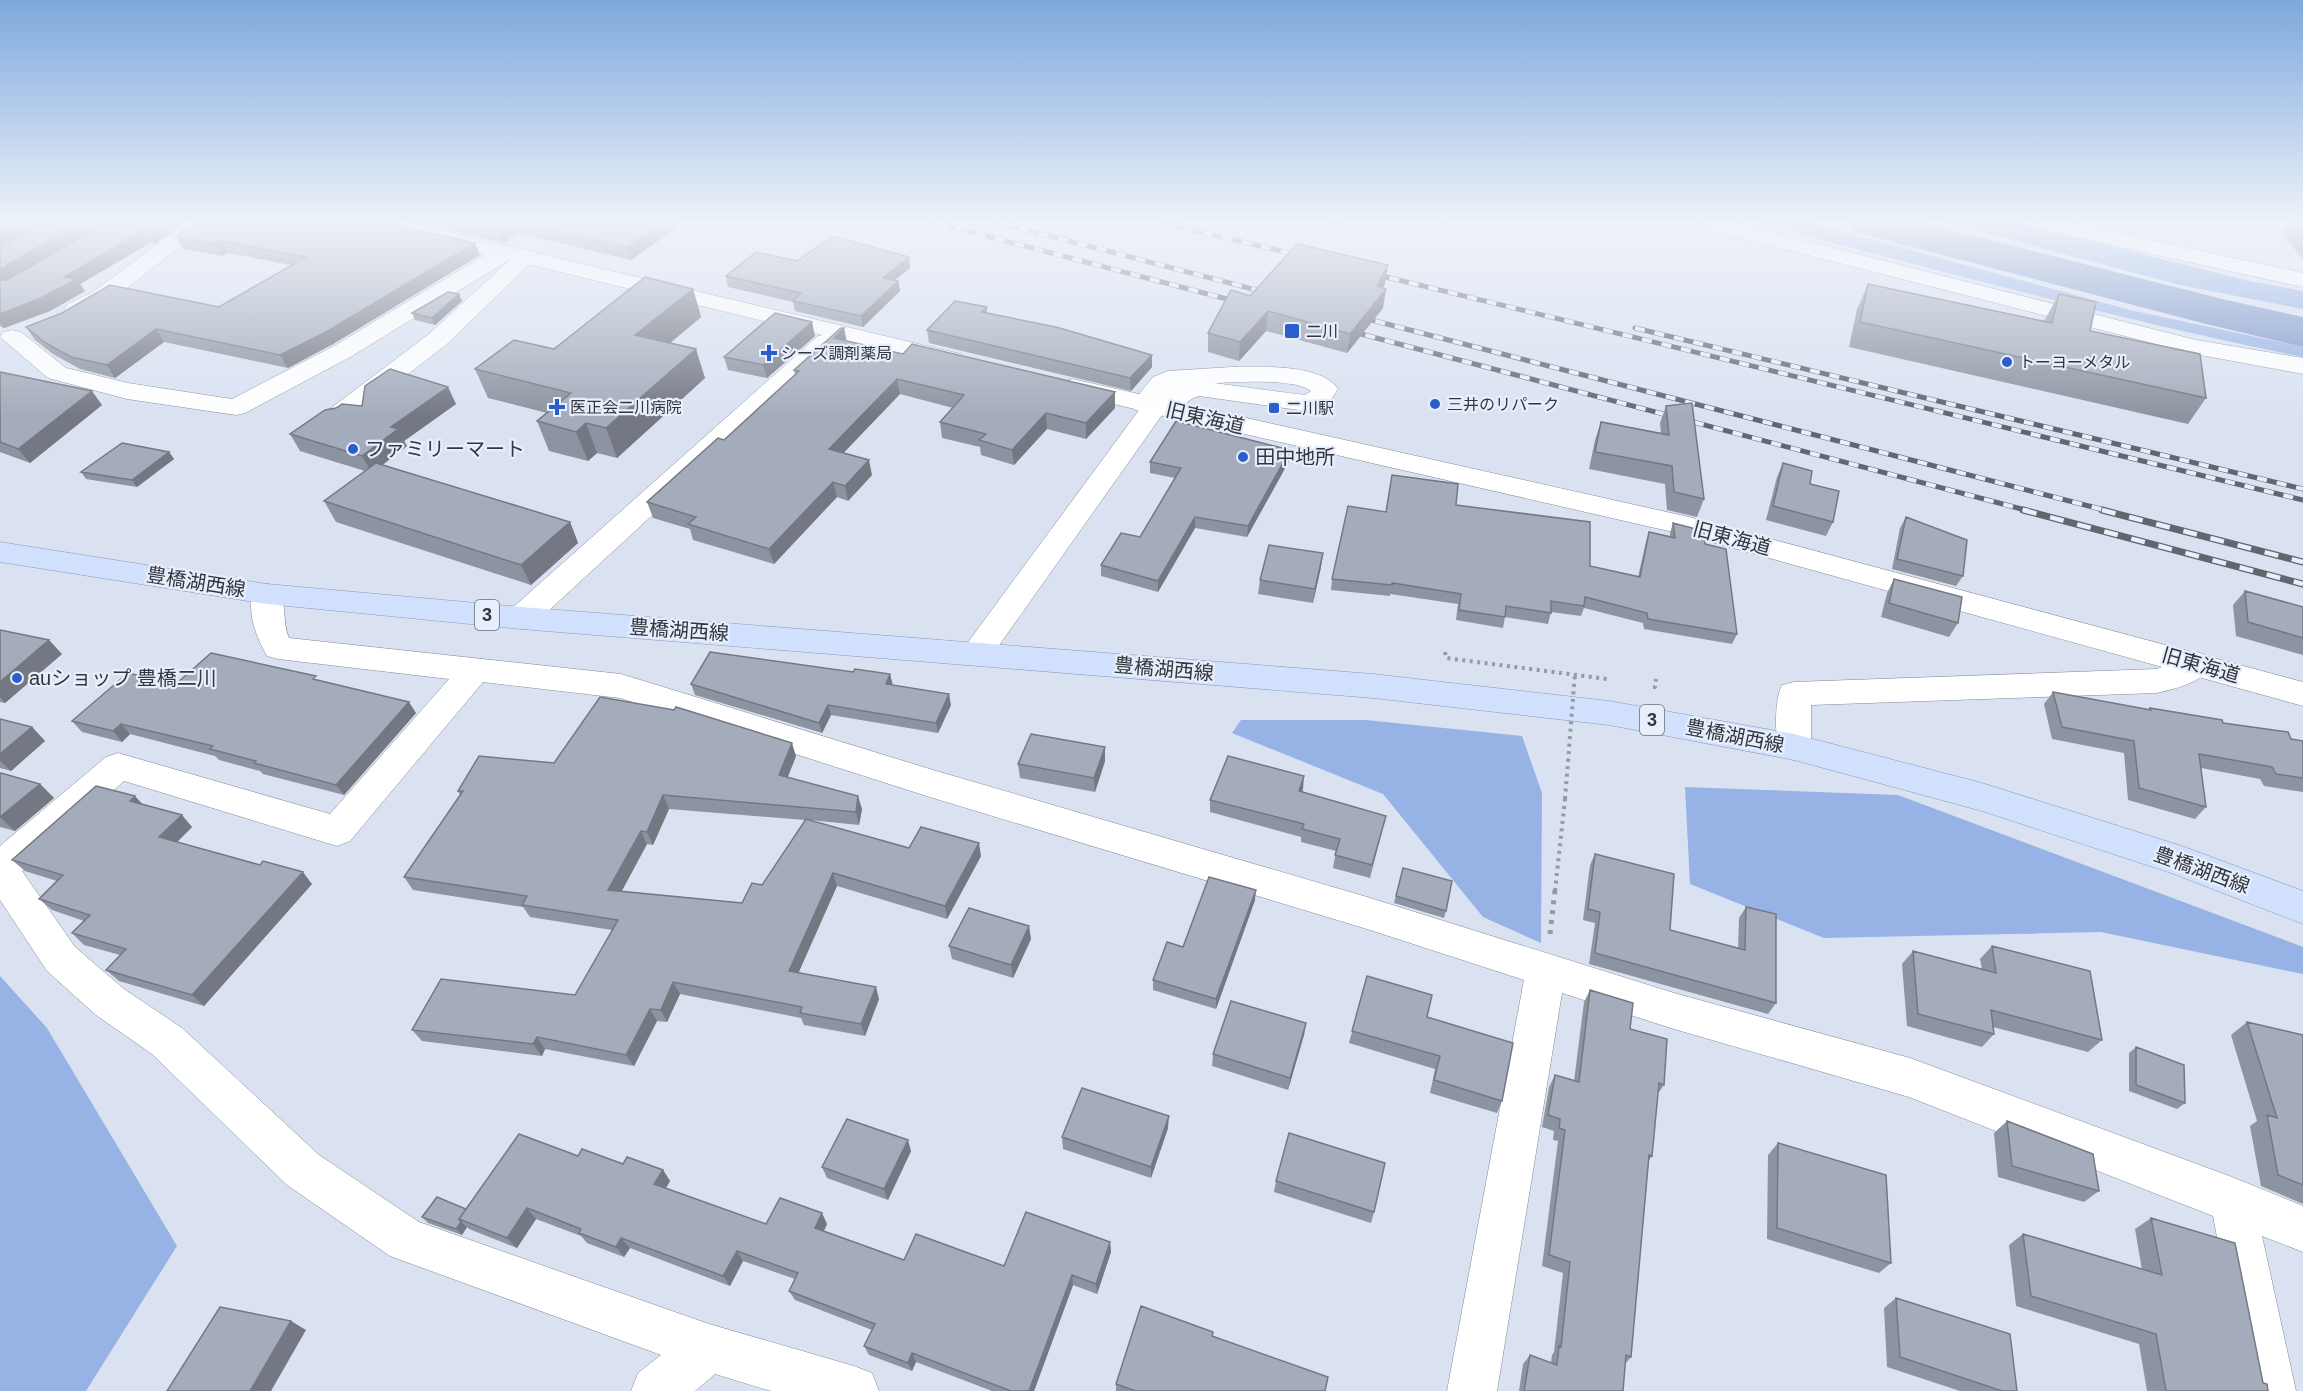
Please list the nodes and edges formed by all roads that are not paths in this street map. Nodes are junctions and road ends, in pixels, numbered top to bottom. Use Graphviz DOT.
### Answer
graph roads {
  1 [pos="112,288"];
  2 [pos="456,288"];
  3 [pos="485,288"];
  4 [pos="656,288"];
  5 [pos="1962,288"];
  6 [pos="837,332"];
  7 [pos="6,339"];
  8 [pos="973,364"];
  9 [pos="2303,366"];
  10 [pos="1053,383"];
  11 [pos="1155,407"];
  12 [pos="336,417"];
  13 [pos="0,552"];
  14 [pos="267,594"];
  15 [pos="521,618"];
  16 [pos="977,653"];
  17 [pos="2197,664"];
  18 [pos="475,670"];
  19 [pos="2303,694"];
  20 [pos="1794,747"];
  21 [pos="0,868"];
  22 [pos="2303,908"];
  23 [pos="1546,970"];
  24 [pos="2232,1200"];
  25 [pos="2303,1229"];
  26 [pos="709,1348"];
  27 [pos="656,1391"];
  28 [pos="854,1391"];
  29 [pos="1472,1391"];
  30 [pos="2271,1391"];
  1 -- 7 [label="street"];
  2 -- 7 [label="street"];
  3 -- 12 [label="street"];
  4 -- 6 [label="street"];
  5 -- 9 [label="street"];
  6 -- 8 [label="street"];
  6 -- 15 [label="street"];
  10 -- 11 [label="street, 旧東海道"];
  11 -- 11 [label="street"];
  11 -- 16 [label="street"];
  11 -- 17 [label="street, 旧東海道"];
  13 -- 14 [label="main road, 豊橋湖西線 / 3"];
  14 -- 15 [label="main road, 豊橋湖西線 / 3"];
  14 -- 18 [label="street"];
  15 -- 16 [label="main road, 豊橋湖西線 / 3"];
  16 -- 20 [label="main road, 豊橋湖西線 / 3"];
  17 -- 19 [label="street, 旧東海道"];
  17 -- 20 [label="street"];
  18 -- 21 [label="street"];
  18 -- 23 [label="street"];
  20 -- 22 [label="main road, 豊橋湖西線 / 3"];
  21 -- 26 [label="street"];
  23 -- 24 [label="street"];
  23 -- 29 [label="street"];
  24 -- 25 [label="street"];
  24 -- 30 [label="street"];
  26 -- 27 [label="street"];
  26 -- 28 [label="street"];
}
